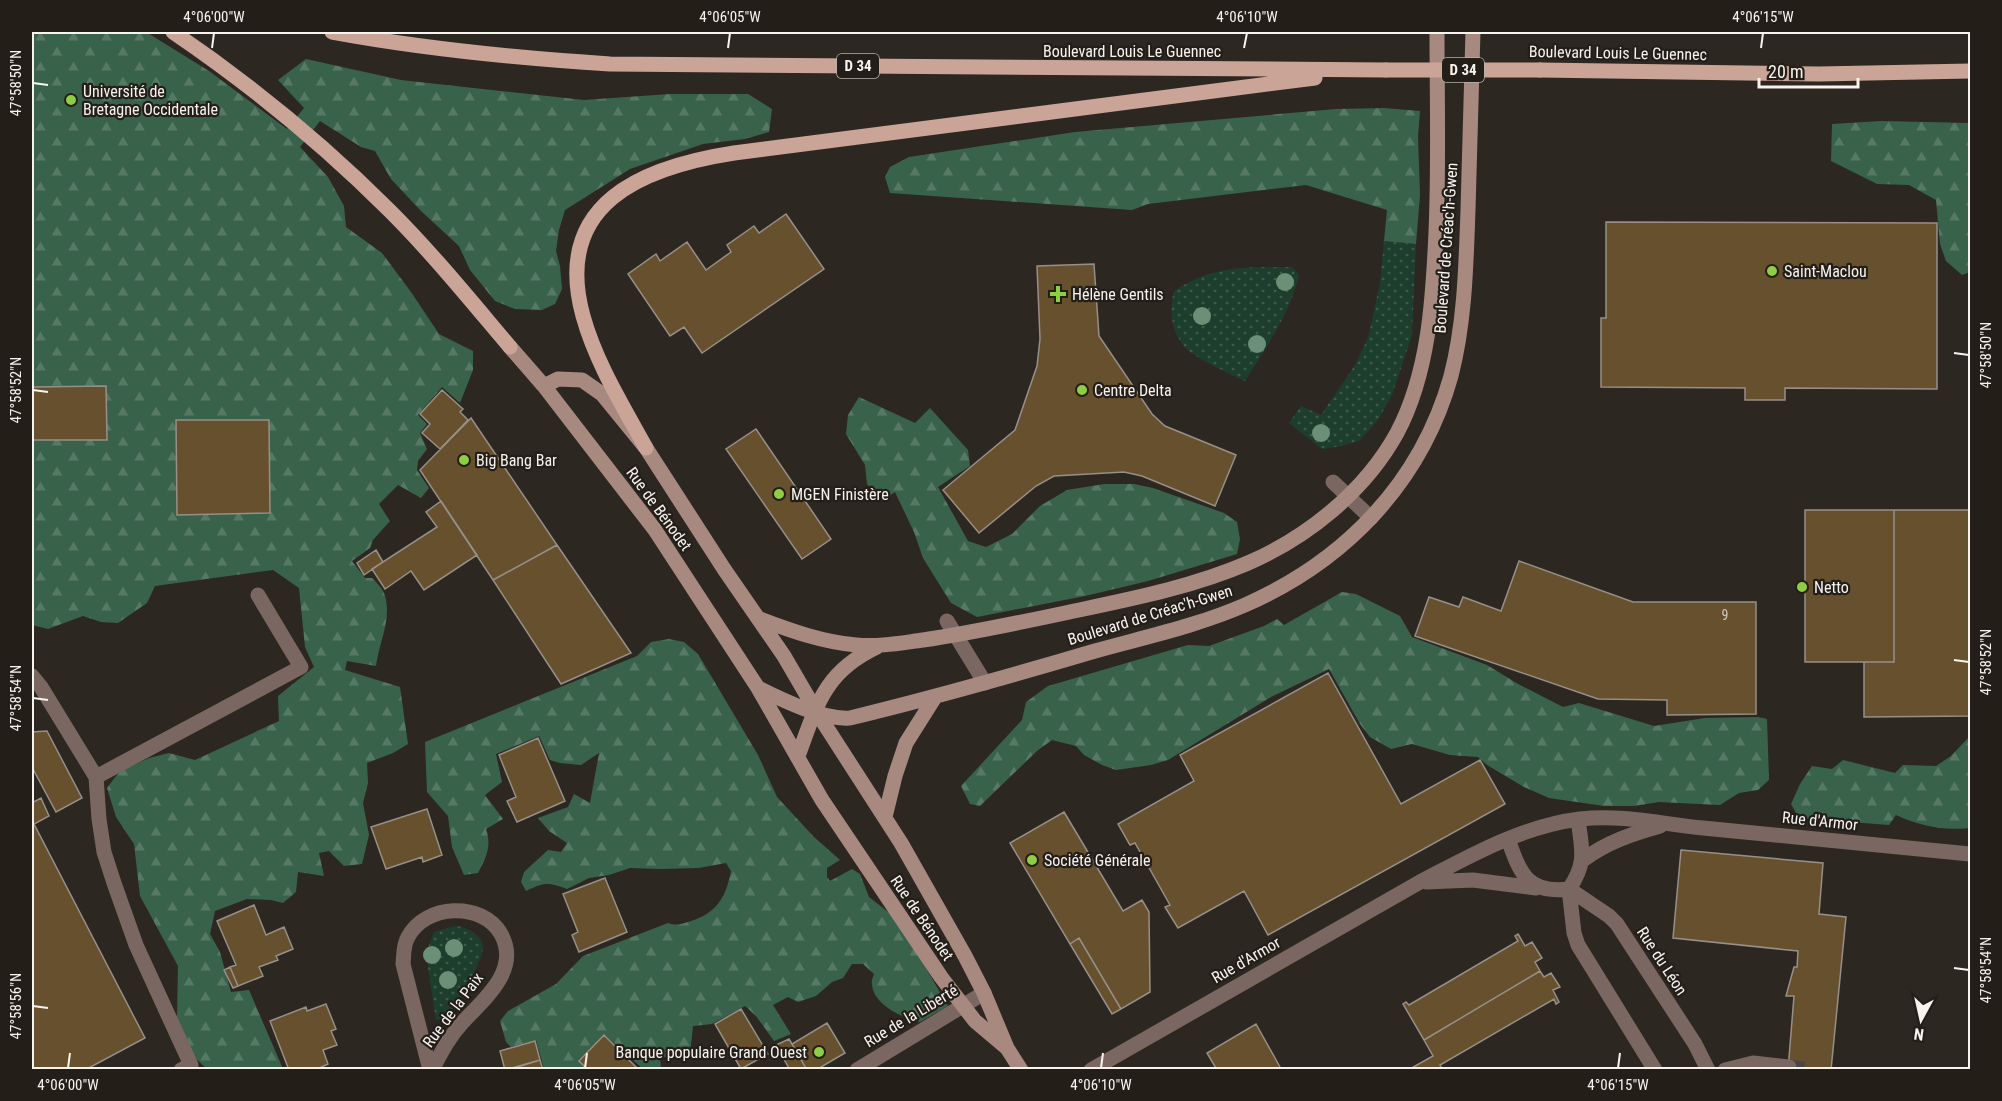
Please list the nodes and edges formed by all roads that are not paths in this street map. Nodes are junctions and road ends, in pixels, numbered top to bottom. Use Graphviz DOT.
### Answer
graph roads {
  1 [pos="173,32"];
  2 [pos="332,32"];
  3 [pos="1437,32"];
  4 [pos="1473,32"];
  5 [pos="1379,70"];
  6 [pos="1971,71"];
  7 [pos="510,347"];
  8 [pos="544,386"];
  9 [pos="646,448"];
  10 [pos="1333,482"];
  11 [pos="1348,495"];
  12 [pos="1371,518"];
  13 [pos="258,595"];
  14 [pos="760,619"];
  15 [pos="947,621"];
  16 [pos="956,636"];
  17 [pos="879,646"];
  18 [pos="32,676"];
  19 [pos="985,683"];
  20 [pos="758,688"];
  21 [pos="935,697"];
  22 [pos="816,711"];
  23 [pos="798,756"];
  24 [pos="96,777"];
  25 [pos="885,818"];
  26 [pos="1578,820"];
  27 [pos="1666,825"];
  28 [pos="1508,838"];
  29 [pos="1971,854"];
  30 [pos="1583,860"];
  31 [pos="1420,882"];
  32 [pos="1541,889"];
  33 [pos="1569,889"];
  34 [pos="984,993"];
  35 [pos="963,1007"];
  36 [pos="1014,1059"];
  37 [pos="1789,1067"];
  38 [pos="181,1070"];
  39 [pos="431,1070"];
  40 [pos="857,1070"];
  41 [pos="1091,1070"];
  42 [pos="1655,1070"];
  43 [pos="1708,1070"];
  44 [pos="1725,1070"];
  1 -- 7 [label="main road"];
  2 -- 5 [label="main road, Boulevard Louis Le Guennec / D 34"];
  3 -- 11 [label="street, Boulevard de Créac'h-Gwen"];
  4 -- 12 [label="street, Boulevard de Créac'h-Gwen"];
  5 -- 6 [label="main road, Boulevard Louis Le Guennec / D 34, bridge"];
  5 -- 9 [label="main road"];
  7 -- 8 [label="street, Rue de Bénodet"];
  8 -- 9 [label="street, Rue de Bénodet"];
  8 -- 20 [label="street, Rue de Bénodet"];
  9 -- 14 [label="street, Rue de Bénodet"];
  10 -- 11 [label="street"];
  11 -- 12 [label="street"];
  11 -- 16 [label="street, Boulevard de Créac'h-Gwen"];
  12 -- 19 [label="street, Boulevard de Créac'h-Gwen"];
  13 -- 24 [label="street"];
  14 -- 17 [label="street, Boulevard de Créac'h-Gwen"];
  14 -- 22 [label="street, Rue de Bénodet"];
  15 -- 16 [label="street"];
  16 -- 17 [label="street, Boulevard de Créac'h-Gwen"];
  16 -- 19 [label="street"];
  17 -- 22 [label="street, Boulevard de Créac'h-Gwen"];
  18 -- 24 [label="street"];
  19 -- 21 [label="street, Boulevard de Créac'h-Gwen"];
  20 -- 22 [label="street, Boulevard de Créac'h-Gwen"];
  20 -- 23 [label="street, Rue de Bénodet"];
  21 -- 22 [label="street, Boulevard de Créac'h-Gwen"];
  21 -- 25 [label="street"];
  22 -- 23 [label="street, Boulevard de Créac'h-Gwen"];
  22 -- 25 [label="street, Rue de Bénodet"];
  23 -- 35 [label="street, Rue de Bénodet"];
  24 -- 38 [label="street"];
  25 -- 34 [label="street, Rue de Bénodet"];
  26 -- 27 [label="street, Rue d'Armor"];
  26 -- 28 [label="street, Rue d'Armor"];
  26 -- 30 [label="street"];
  27 -- 29 [label="street, Rue d'Armor"];
  27 -- 30 [label="street, Rue d'Armor"];
  28 -- 31 [label="street, Rue d'Armor"];
  28 -- 32 [label="street"];
  30 -- 33 [label="street"];
  31 -- 32 [label="street, Rue d'Armor"];
  31 -- 41 [label="street, Rue d'Armor"];
  32 -- 33 [label="street"];
  33 -- 42 [label="street"];
  33 -- 43 [label="street, Rue du Léon"];
  34 -- 35 [label="street, Rue de la Liberté"];
  34 -- 36 [label="street, Rue de Bénodet"];
  35 -- 36 [label="street, Rue de Bénodet"];
  35 -- 40 [label="street, Rue de la Liberté"];
  37 -- 44 [label="street"];
  39 -- 39 [label="street, Rue de la Paix"];
}
